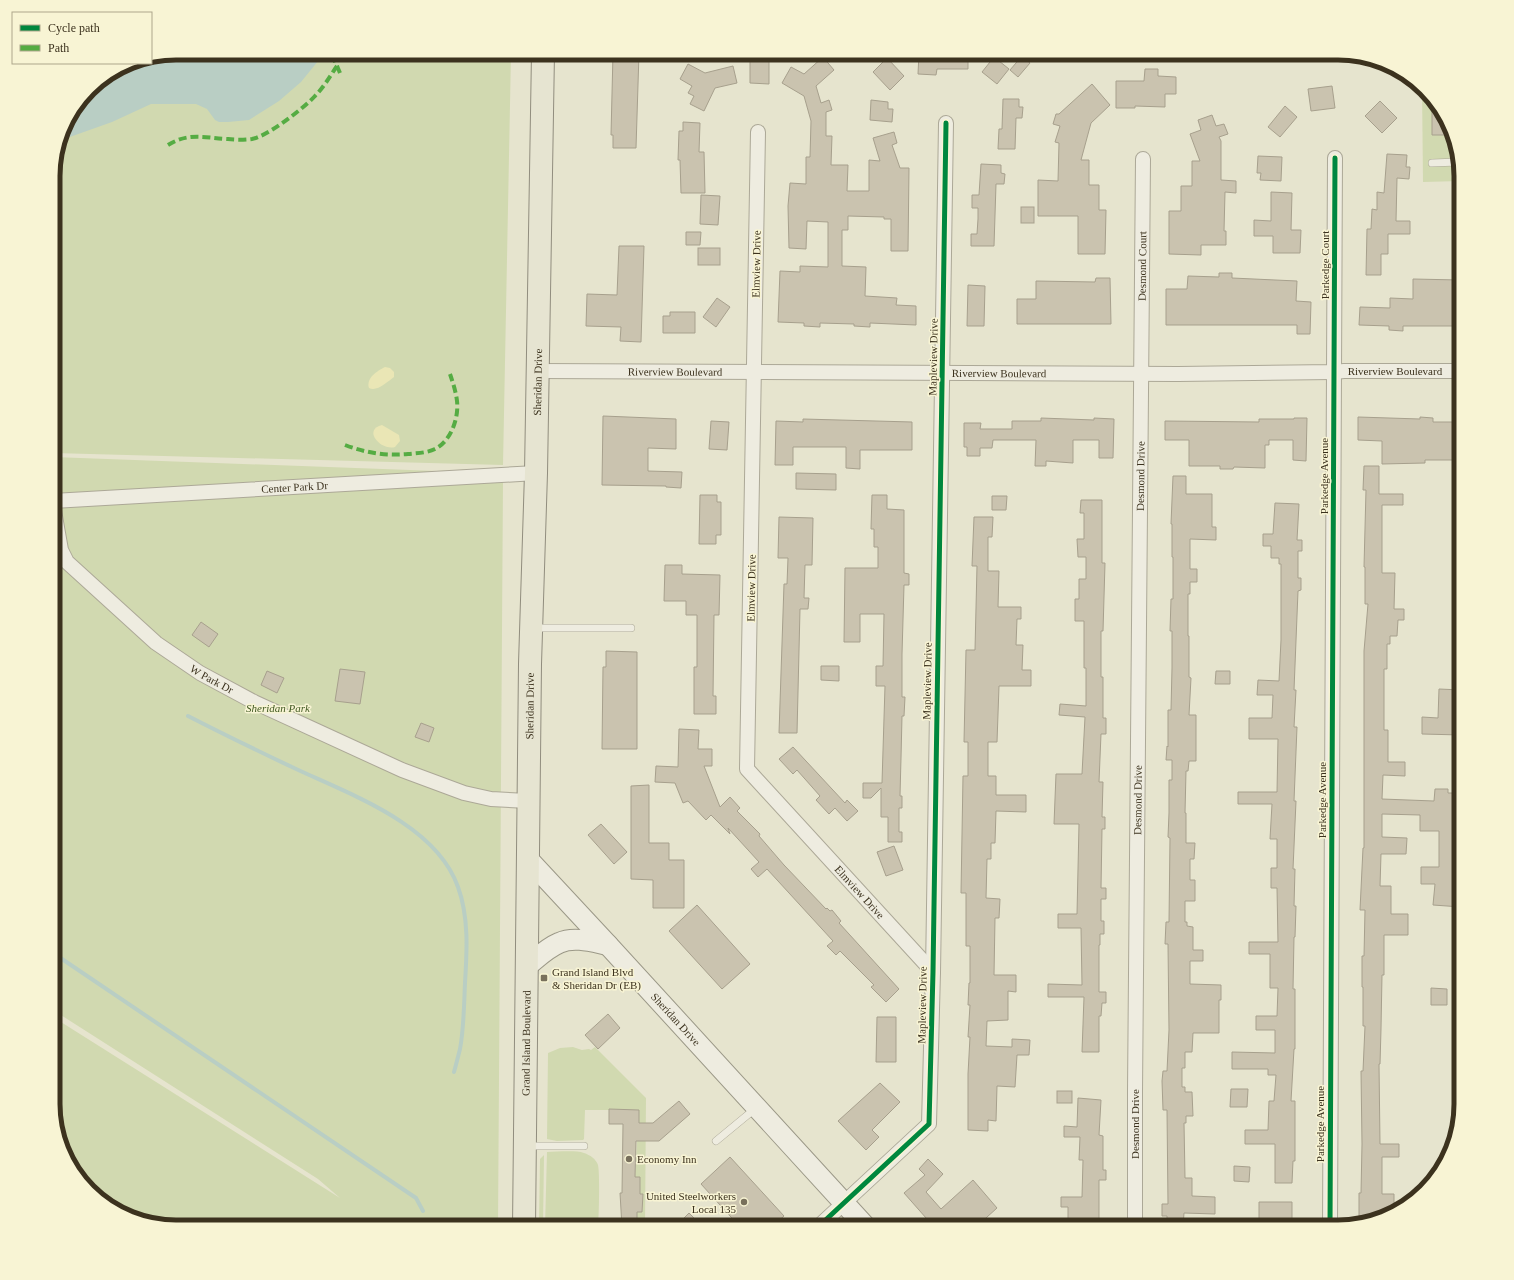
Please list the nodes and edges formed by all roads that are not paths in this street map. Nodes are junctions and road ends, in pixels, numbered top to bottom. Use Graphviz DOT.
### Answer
graph roads {
  1 [pos="543,60"];
  2 [pos="946,123"];
  3 [pos="758,132"];
  4 [pos="1336,158"];
  5 [pos="1143,160"];
  6 [pos="1432,162"];
  7 [pos="1453,162"];
  8 [pos="538,371"];
  9 [pos="1454,371"];
  10 [pos="755,372"];
  11 [pos="942,372"];
  12 [pos="1334,372"];
  13 [pos="1140,374"];
  14 [pos="536,473"];
  15 [pos="60,501"];
  16 [pos="60,544"];
  17 [pos="531,628"];
  18 [pos="631,628"];
  19 [pos="528,801"];
  20 [pos="528,859"];
  21 [pos="608,945"];
  22 [pos="526,966"];
  23 [pos="933,972"];
  24 [pos="757,1108"];
  25 [pos="716,1141"];
  26 [pos="525,1146"];
  27 [pos="584,1146"];
  28 [pos="844,1203"];
  29 [pos="524,1220"];
  30 [pos="826,1220"];
  31 [pos="860,1220"];
  32 [pos="1135,1220"];
  33 [pos="1330,1220"];
  1 -- 8 [label="main road, Sheridan Drive"];
  2 -- 11 [label="street, Mapleview Drive"];
  3 -- 10 [label="street, Elmview Drive"];
  4 -- 12 [label="street, Parkedge Court"];
  5 -- 13 [label="street, Desmond Court"];
  6 -- 7 [label="lane"];
  8 -- 10 [label="street, Riverview Boulevard"];
  8 -- 14 [label="main road, Sheridan Drive"];
  9 -- 12 [label="street, Riverview Boulevard"];
  10 -- 11 [label="street, Riverview Boulevard"];
  10 -- 23 [label="street, Elmview Drive"];
  11 -- 13 [label="street, Riverview Boulevard"];
  11 -- 23 [label="street, Mapleview Drive"];
  12 -- 13 [label="street, Riverview Boulevard"];
  12 -- 33 [label="street, Parkedge Avenue"];
  13 -- 32 [label="street, Desmond Drive"];
  14 -- 15 [label="street, Center Park Dr"];
  14 -- 17 [label="main road, Sheridan Drive"];
  16 -- 19 [label="street, W Park Dr"];
  17 -- 18 [label="lane"];
  17 -- 19 [label="main road, Sheridan Drive"];
  19 -- 20 [label="main road, Sheridan Drive"];
  20 -- 21 [label="main road, Sheridan Drive"];
  20 -- 22 [label="main road, Grand Island Boulevard"];
  21 -- 22 [label="main road"];
  21 -- 24 [label="main road, Sheridan Drive"];
  22 -- 26 [label="main road, Grand Island Boulevard"];
  23 -- 28 [label="street, Mapleview Drive"];
  24 -- 25 [label="lane"];
  24 -- 28 [label="main road, Sheridan Drive"];
  26 -- 27 [label="lane"];
  26 -- 29 [label="main road, Grand Island Boulevard"];
  28 -- 30 [label="street, Mapleview Drive"];
  28 -- 31 [label="main road, Sheridan Drive"];
}
